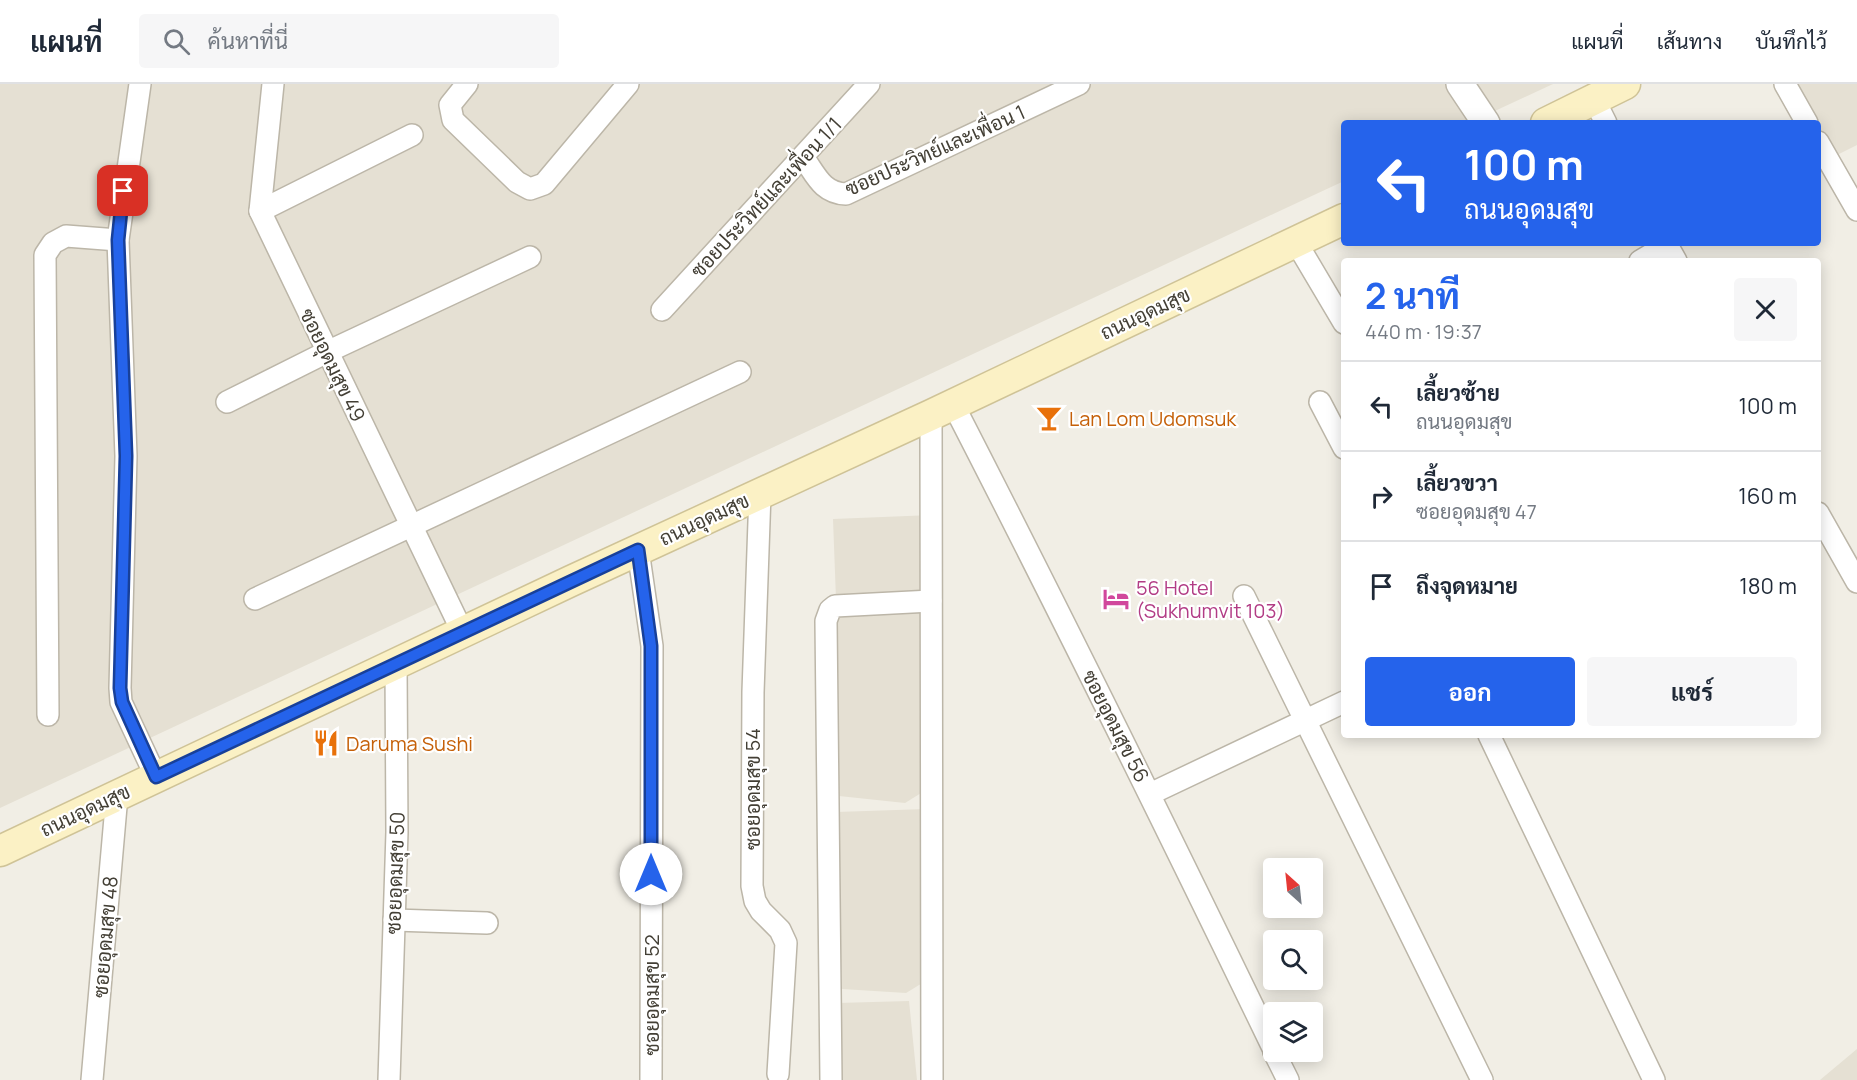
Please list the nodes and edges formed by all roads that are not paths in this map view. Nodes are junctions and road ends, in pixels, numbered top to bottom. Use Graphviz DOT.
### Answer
graph roads {
  1 [pos="140,84"];
  2 [pos="273,84"];
  3 [pos="467,84"];
  4 [pos="628,84"];
  5 [pos="870,84"];
  6 [pos="1079,84"];
  7 [pos="1460,84"];
  8 [pos="1625,84"];
  9 [pos="1785,84"];
  10 [pos="1600,111"];
  11 [pos="1484,120"];
  12 [pos="1560,120"];
  13 [pos="1805,120"];
  14 [pos="412,135"];
  15 [pos="1821,147"];
  16 [pos="803,157"];
  17 [pos="1857,210"];
  18 [pos="260,211"];
  19 [pos="1341,220"];
  20 [pos="118,240"];
  21 [pos="1296,242"];
  22 [pos="1670,250"];
  23 [pos="530,257"];
  24 [pos="1648,258"];
  25 [pos="662,310"];
  26 [pos="1341,318"];
  27 [pos="327,352"];
  28 [pos="740,372"];
  29 [pos="227,402"];
  30 [pos="1320,402"];
  31 [pos="942,410"];
  32 [pos="1341,442"];
  33 [pos="760,493"];
  34 [pos="1821,518"];
  35 [pos="410,526"];
  36 [pos="638,550"];
  37 [pos="1857,582"];
  38 [pos="1244,596"];
  39 [pos="255,599"];
  40 [pos="931,601"];
  41 [pos="464,633"];
  42 [pos="396,665"];
  43 [pos="1341,703"];
  44 [pos="48,716"];
  45 [pos="1305,721"];
  46 [pos="1490,738"];
  47 [pos="156,777"];
  48 [pos="1150,794"];
  49 [pos="117,795"];
  50 [pos="0,851"];
  51 [pos="394,920"];
  52 [pos="487,923"];
  53 [pos="1263,1028"];
  54 [pos="1279,1062"];
  55 [pos="778,1074"];
  56 [pos="92,1080"];
  57 [pos="389,1080"];
  58 [pos="651,1080"];
  59 [pos="831,1080"];
  60 [pos="933,1080"];
  61 [pos="1288,1080"];
  62 [pos="1482,1080"];
  63 [pos="1654,1080"];
  1 -- 20 [label="street"];
  2 -- 18 [label="street"];
  3 -- 4 [label="street"];
  5 -- 16 [label="street, ซอยประวิทย์และเพื่อน 1/1"];
  6 -- 16 [label="street, ซอยประวิทย์และเพื่อน 1"];
  7 -- 11 [label="street"];
  8 -- 10 [label="main road"];
  9 -- 13 [label="street"];
  10 -- 12 [label="main road"];
  14 -- 18 [label="street"];
  15 -- 17 [label="street"];
  16 -- 25 [label="street, ซอยประวิทย์และเพื่อน 1/1"];
  18 -- 27 [label="street, ซอยอุดมสุข 49"];
  19 -- 21 [label="main road, ถนนอุดมสุข"];
  20 -- 44 [label="street"];
  20 -- 47 [label="street"];
  21 -- 26 [label="street"];
  21 -- 31 [label="main road, ถนนอุดมสุข"];
  22 -- 24 [label="street"];
  23 -- 27 [label="street"];
  27 -- 29 [label="street"];
  27 -- 35 [label="street, ซอยอุดมสุข 49"];
  28 -- 35 [label="street"];
  30 -- 32 [label="street"];
  31 -- 33 [label="main road, ถนนอุดมสุข"];
  31 -- 40 [label="street"];
  31 -- 48 [label="street, ซอยอุดมสุข 56"];
  33 -- 36 [label="main road, ถนนอุดมสุข"];
  33 -- 55 [label="street, ซอยอุดมสุข 54"];
  34 -- 37 [label="street"];
  35 -- 39 [label="street"];
  35 -- 41 [label="street, ซอยอุดมสุข 49"];
  36 -- 41 [label="main road, ถนนอุดมสุข"];
  36 -- 58 [label="street, ซอยอุดมสุข 52"];
  38 -- 45 [label="street"];
  40 -- 59 [label="street"];
  40 -- 60 [label="street"];
  41 -- 42 [label="main road, ถนนอุดมสุข"];
  42 -- 47 [label="main road, ถนนอุดมสุข"];
  42 -- 51 [label="street, ซอยอุดมสุข 50"];
  43 -- 45 [label="street"];
  45 -- 48 [label="street"];
  45 -- 62 [label="street"];
  46 -- 63 [label="street"];
  47 -- 49 [label="main road, ถนนอุดมสุข"];
  48 -- 53 [label="street, ซอยอุดมสุข 56"];
  49 -- 50 [label="main road, ถนนอุดมสุข"];
  49 -- 56 [label="street, ซอยอุดมสุข 48"];
  51 -- 52 [label="street"];
  51 -- 57 [label="street, ซอยอุดมสุข 50"];
  54 -- 61 [label="street, ซอยอุดมสุข 56"];
}
